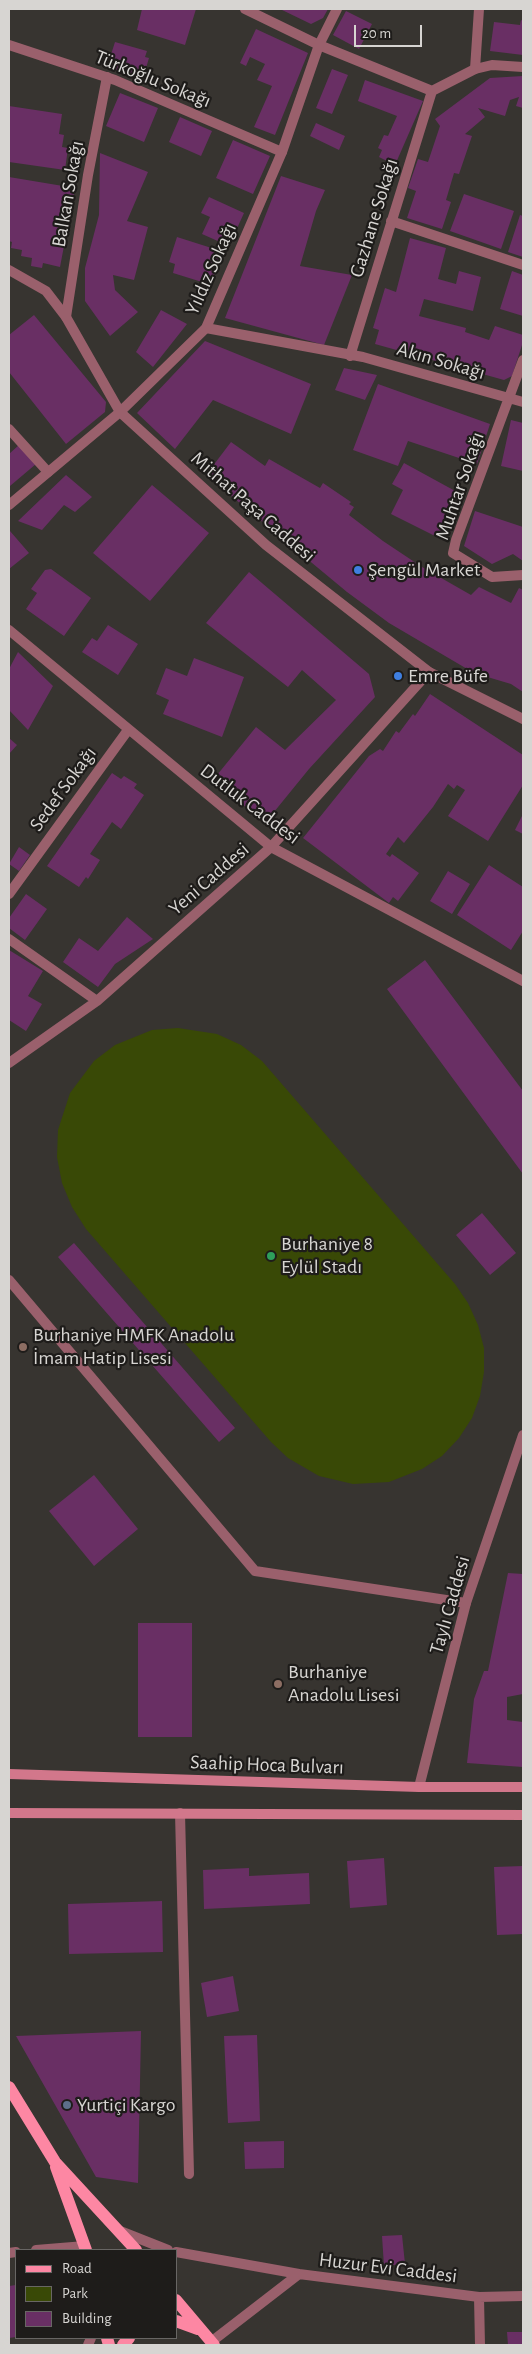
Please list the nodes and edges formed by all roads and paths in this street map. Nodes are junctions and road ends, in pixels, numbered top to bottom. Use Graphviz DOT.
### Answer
graph roads {
  1 [pos="245,9"];
  2 [pos="337,9"];
  3 [pos="479,9"];
  4 [pos="9,45"];
  5 [pos="319,45"];
  6 [pos="523,67"];
  7 [pos="475,69"];
  8 [pos="107,77"];
  9 [pos="432,91"];
  10 [pos="282,152"];
  11 [pos="390,221"];
  12 [pos="523,265"];
  13 [pos="9,270"];
  14 [pos="66,317"];
  15 [pos="206,328"];
  16 [pos="350,356"];
  17 [pos="523,360"];
  18 [pos="510,399"];
  19 [pos="523,402"];
  20 [pos="120,412"];
  21 [pos="9,429"];
  22 [pos="48,472"];
  23 [pos="9,505"];
  24 [pos="523,576"];
  25 [pos="9,630"];
  26 [pos="429,672"];
  27 [pos="523,718"];
  28 [pos="128,730"];
  29 [pos="271,847"];
  30 [pos="9,894"];
  31 [pos="9,939"];
  32 [pos="523,980"];
  33 [pos="97,1001"];
  34 [pos="9,1063"];
  35 [pos="9,1280"];
  36 [pos="523,1435"];
  37 [pos="466,1603"];
  38 [pos="9,1774"];
  39 [pos="419,1787"];
  40 [pos="523,1787"];
  41 [pos="9,1813"];
  42 [pos="180,1813"];
  43 [pos="523,1814"];
  44 [pos="9,2087"];
  45 [pos="55,2162"];
  46 [pos="189,2174"];
  47 [pos="120,2231"];
  48 [pos="85,2248"];
  49 [pos="60,2249"];
  50 [pos="135,2249"];
  51 [pos="165,2249"];
  52 [pos="178,2252"];
  53 [pos="299,2274"];
  54 [pos="523,2296"];
  55 [pos="479,2297"];
  56 [pos="178,2302"];
  57 [pos="178,2321"];
  58 [pos="212,2344"];
  59 [pos="480,2345"];
  1 -- 5 [label="street"];
  2 -- 5 [label="street, Yıldız Sokağı"];
  3 -- 7 [label="street"];
  4 -- 8 [label="street, Türkoğlu Sokağı"];
  5 -- 9 [label="street"];
  5 -- 10 [label="street, Yıldız Sokağı"];
  6 -- 7 [label="street"];
  7 -- 9 [label="street"];
  8 -- 10 [label="street, Türkoğlu Sokağı"];
  8 -- 14 [label="street, Balkan Sokağı"];
  9 -- 11 [label="street, Gazhane Sokağı"];
  10 -- 15 [label="street, Yıldız Sokağı"];
  11 -- 12 [label="street"];
  11 -- 16 [label="street, Gazhane Sokağı"];
  13 -- 14 [label="street, Mithat Paşa Caddesi"];
  14 -- 20 [label="street, Mithat Paşa Caddesi"];
  15 -- 16 [label="street, Akın Sokağı"];
  15 -- 20 [label="street, Yıldız Sokağı"];
  16 -- 18 [label="street, Akın Sokağı"];
  17 -- 18 [label="street, Muhtar Sokağı"];
  18 -- 19 [label="street, Akın Sokağı"];
  18 -- 24 [label="street, Muhtar Sokağı"];
  20 -- 22 [label="street, Yıldız Sokağı"];
  20 -- 26 [label="street, Mithat Paşa Caddesi"];
  21 -- 22 [label="street"];
  22 -- 23 [label="street, Yıldız Sokağı"];
  25 -- 28 [label="street, Dutluk Caddesi"];
  26 -- 27 [label="street, Mithat Paşa Caddesi"];
  26 -- 29 [label="street, Yeni Caddesi"];
  28 -- 29 [label="street, Dutluk Caddesi"];
  28 -- 30 [label="street, Sedef Sokağı"];
  29 -- 32 [label="street, Dutluk Caddesi"];
  29 -- 33 [label="street, Yeni Caddesi"];
  31 -- 33 [label="street"];
  33 -- 34 [label="street, Yeni Caddesi"];
  35 -- 37 [label="street"];
  36 -- 37 [label="street, Taylı Caddesi"];
  37 -- 39 [label="street, Taylı Caddesi"];
  38 -- 39 [label="main road, Saahip Hoca Bulvarı"];
  39 -- 40 [label="main road, Saahip Hoca Bulvarı"];
  41 -- 42 [label="main road"];
  42 -- 43 [label="main road"];
  42 -- 46 [label="street"];
  44 -- 45 [label="main road"];
  45 -- 47 [label="main road"];
  45 -- 48 [label="main road"];
  47 -- 50 [label="main road"];
  47 -- 51 [label="street"];
  48 -- 49 [label="street"];
  52 -- 53 [label="street"];
  53 -- 55 [label="street, Huzur Evi Caddesi"];
  53 -- 58 [label="street, Huzur Evi Caddesi"];
  54 -- 55 [label="street, Huzur Evi Caddesi"];
  55 -- 59 [label="street"];
  56 -- 58 [label="main road"];
  57 -- 58 [label="main road"];
}
